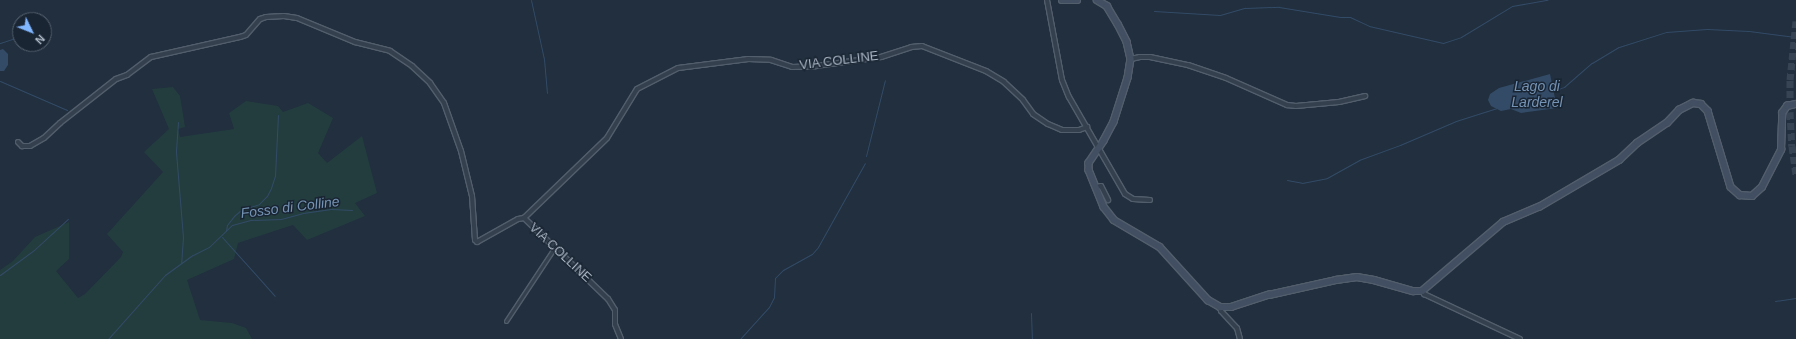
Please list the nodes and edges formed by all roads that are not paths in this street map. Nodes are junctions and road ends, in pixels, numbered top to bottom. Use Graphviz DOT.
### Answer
graph roads {
  1 [pos="1047,0"];
  2 [pos="1062,0"];
  3 [pos="1076,0"];
  4 [pos="1097,0"];
  5 [pos="1131,59"];
  6 [pos="1365,96"];
  7 [pos="1796,104"];
  8 [pos="1087,127"];
  9 [pos="18,142"];
  10 [pos="1100,148"];
  11 [pos="1096,187"];
  12 [pos="1108,200"];
  13 [pos="1150,200"];
  14 [pos="524,218"];
  15 [pos="555,247"];
  16 [pos="1422,291"];
  17 [pos="1220,307"];
  18 [pos="506,321"];
  19 [pos="621,339"];
  20 [pos="1240,339"];
  21 [pos="1520,339"];
  1 -- 8 [label="street"];
  2 -- 3 [label="main road"];
  4 -- 5 [label="main road"];
  5 -- 6 [label="street"];
  5 -- 10 [label="main road"];
  7 -- 16 [label="main road"];
  8 -- 10 [label="street"];
  8 -- 14 [label="street, VIA COLLINE"];
  9 -- 14 [label="street"];
  10 -- 11 [label="main road"];
  10 -- 13 [label="street"];
  11 -- 12 [label="street"];
  11 -- 17 [label="main road"];
  14 -- 15 [label="street, VIA COLLINE"];
  15 -- 18 [label="street"];
  15 -- 19 [label="street, VIA COLLINE"];
  16 -- 17 [label="main road"];
  16 -- 21 [label="street"];
  17 -- 20 [label="street"];
}
